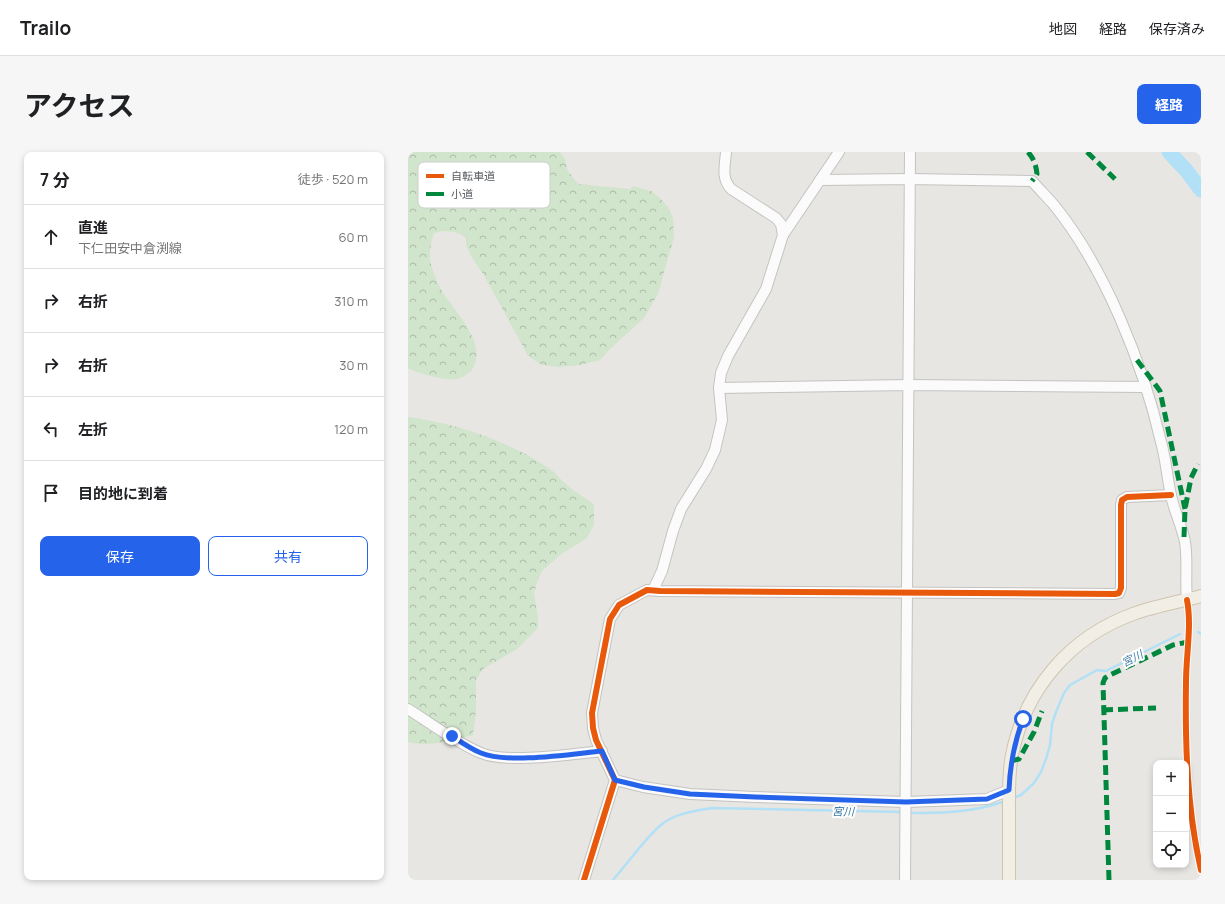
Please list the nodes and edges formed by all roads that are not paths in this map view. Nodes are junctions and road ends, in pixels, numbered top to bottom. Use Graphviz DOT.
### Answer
graph roads {
  1 [pos="726,152"];
  2 [pos="839,152"];
  3 [pos="910,152"];
  4 [pos="910,179"];
  5 [pos="820,180"];
  6 [pos="783,235"];
  7 [pos="908,385"];
  8 [pos="1146,387"];
  9 [pos="719,388"];
  10 [pos="1171,495"];
  11 [pos="653,590"];
  12 [pos="907,593"];
  13 [pos="1193,598"];
  14 [pos="408,709"];
  15 [pos="602,751"];
  16 [pos="615,780"];
  17 [pos="1009,791"];
  18 [pos="905,804"];
  19 [pos="584,880"];
  20 [pos="905,880"];
  21 [pos="1009,880"];
  1 -- 6 [label="street"];
  2 -- 5 [label="street"];
  3 -- 4 [label="street"];
  4 -- 5 [label="street"];
  4 -- 7 [label="street"];
  4 -- 8 [label="street"];
  5 -- 6 [label="street"];
  6 -- 9 [label="street"];
  7 -- 8 [label="street"];
  7 -- 9 [label="street"];
  7 -- 12 [label="street"];
  8 -- 10 [label="street"];
  9 -- 11 [label="street"];
  10 -- 12 [label="street"];
  10 -- 13 [label="street"];
  11 -- 12 [label="street"];
  11 -- 15 [label="street"];
  12 -- 18 [label="street"];
  13 -- 17 [label="main road"];
  14 -- 15 [label="street"];
  15 -- 16 [label="street"];
  16 -- 18 [label="street"];
  16 -- 19 [label="street"];
  17 -- 18 [label="street"];
  17 -- 21 [label="main road"];
  18 -- 20 [label="street"];
}
